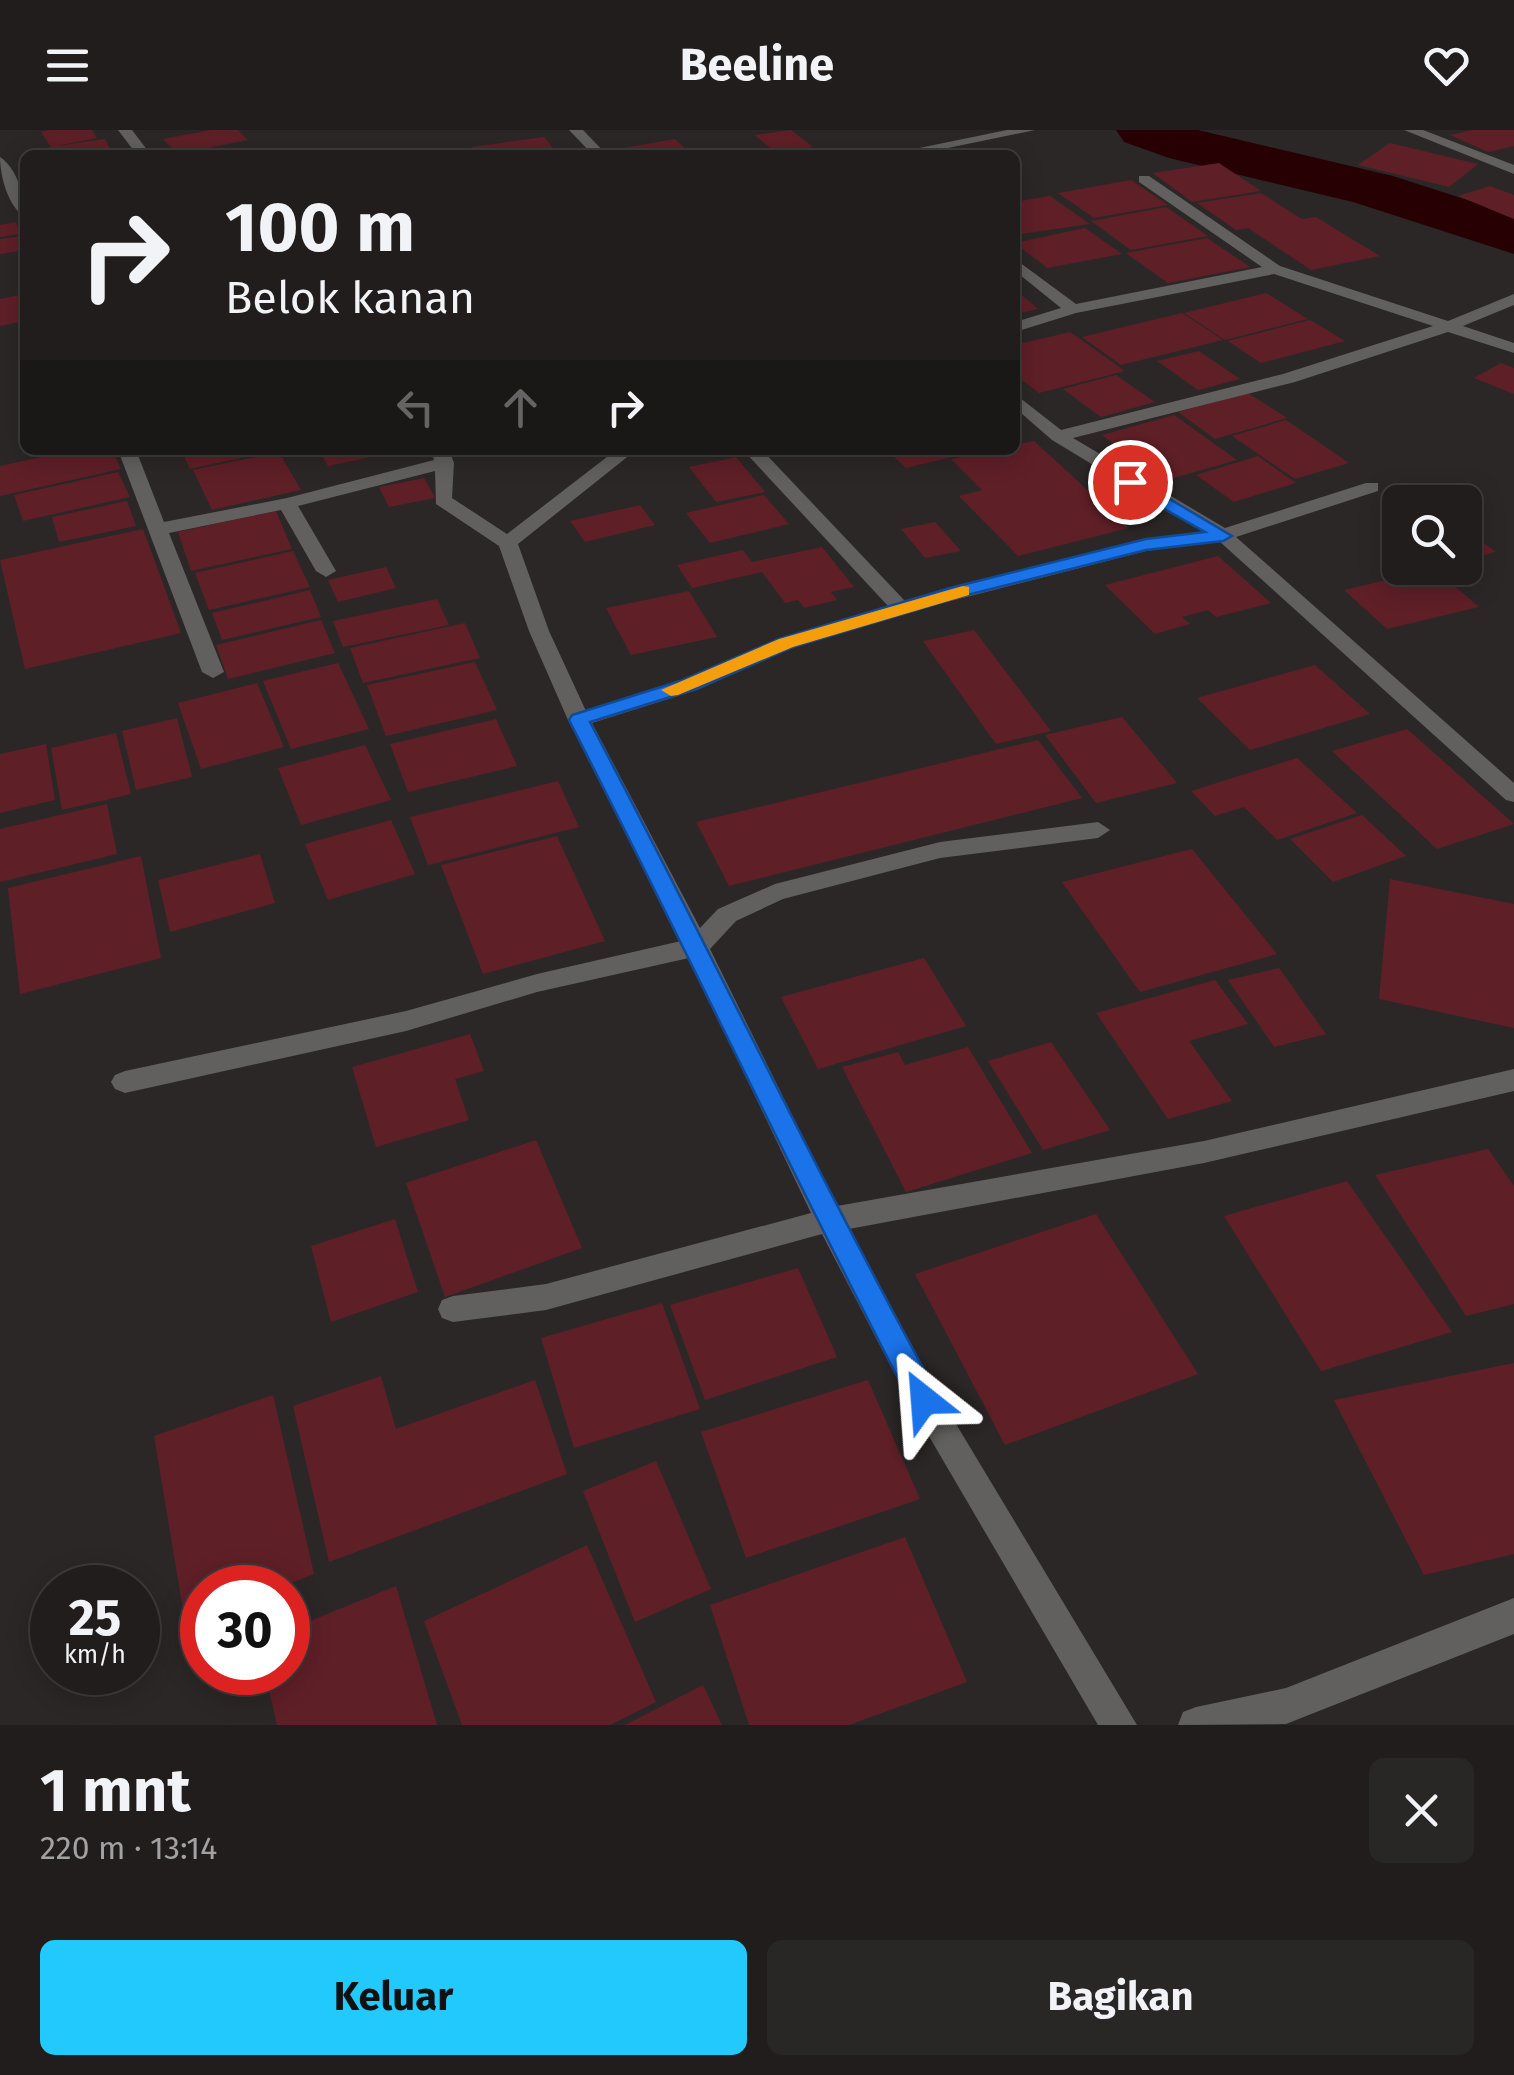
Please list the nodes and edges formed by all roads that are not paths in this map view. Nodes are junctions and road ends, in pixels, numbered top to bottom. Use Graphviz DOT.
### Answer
graph roads {
  1 [pos="576,130"];
  2 [pos="1028,130"];
  3 [pos="1411,130"];
  4 [pos="595,150"];
  5 [pos="919,150"];
  6 [pos="1514,154"];
  7 [pos="1489,160"];
  8 [pos="0,161"];
  9 [pos="1514,170"];
  10 [pos="1144,179"];
  11 [pos="20,203"];
  12 [pos="1020,268"];
  13 [pos="1275,269"];
  14 [pos="1514,299"];
  15 [pos="1073,310"];
  16 [pos="1020,325"];
  17 [pos="1454,326"];
  18 [pos="1514,348"];
  19 [pos="1020,403"];
  20 [pos="1058,436"];
  21 [pos="128,455"];
  22 [pos="620,455"];
  23 [pos="757,455"];
  24 [pos="443,456"];
  25 [pos="1372,487"];
  26 [pos="287,503"];
  27 [pos="160,529"];
  28 [pos="1223,536"];
  29 [pos="508,543"];
  30 [pos="326,572"];
  31 [pos="901,608"];
  32 [pos="213,672"];
  33 [pos="579,720"];
  34 [pos="1514,795"];
  35 [pos="1098,830"];
  36 [pos="697,948"];
  37 [pos="1514,1080"];
  38 [pos="124,1082"];
  39 [pos="829,1220"];
  40 [pos="452,1309"];
  41 [pos="1514,1616"];
  42 [pos="1119,1725"];
  43 [pos="1196,1725"];
  1 -- 4 [label="street"];
  2 -- 5 [label="street"];
  3 -- 7 [label="street"];
  6 -- 7 [label="street"];
  7 -- 9 [label="street"];
  8 -- 11 [label="street"];
  10 -- 13 [label="street"];
  12 -- 15 [label="street"];
  13 -- 15 [label="street"];
  13 -- 17 [label="street"];
  14 -- 17 [label="street"];
  15 -- 16 [label="street"];
  17 -- 18 [label="street"];
  17 -- 20 [label="street"];
  19 -- 20 [label="street"];
  20 -- 28 [label="street"];
  21 -- 27 [label="street"];
  22 -- 29 [label="street"];
  23 -- 31 [label="street"];
  24 -- 26 [label="street"];
  24 -- 29 [label="street"];
  25 -- 28 [label="street"];
  26 -- 27 [label="street"];
  26 -- 30 [label="street"];
  27 -- 32 [label="street"];
  28 -- 31 [label="street"];
  28 -- 34 [label="street"];
  29 -- 33 [label="street"];
  31 -- 33 [label="street"];
  33 -- 36 [label="street"];
  35 -- 36 [label="street"];
  36 -- 38 [label="street"];
  36 -- 39 [label="street"];
  37 -- 39 [label="street"];
  39 -- 40 [label="street"];
  39 -- 42 [label="street"];
  41 -- 43 [label="street"];
}
